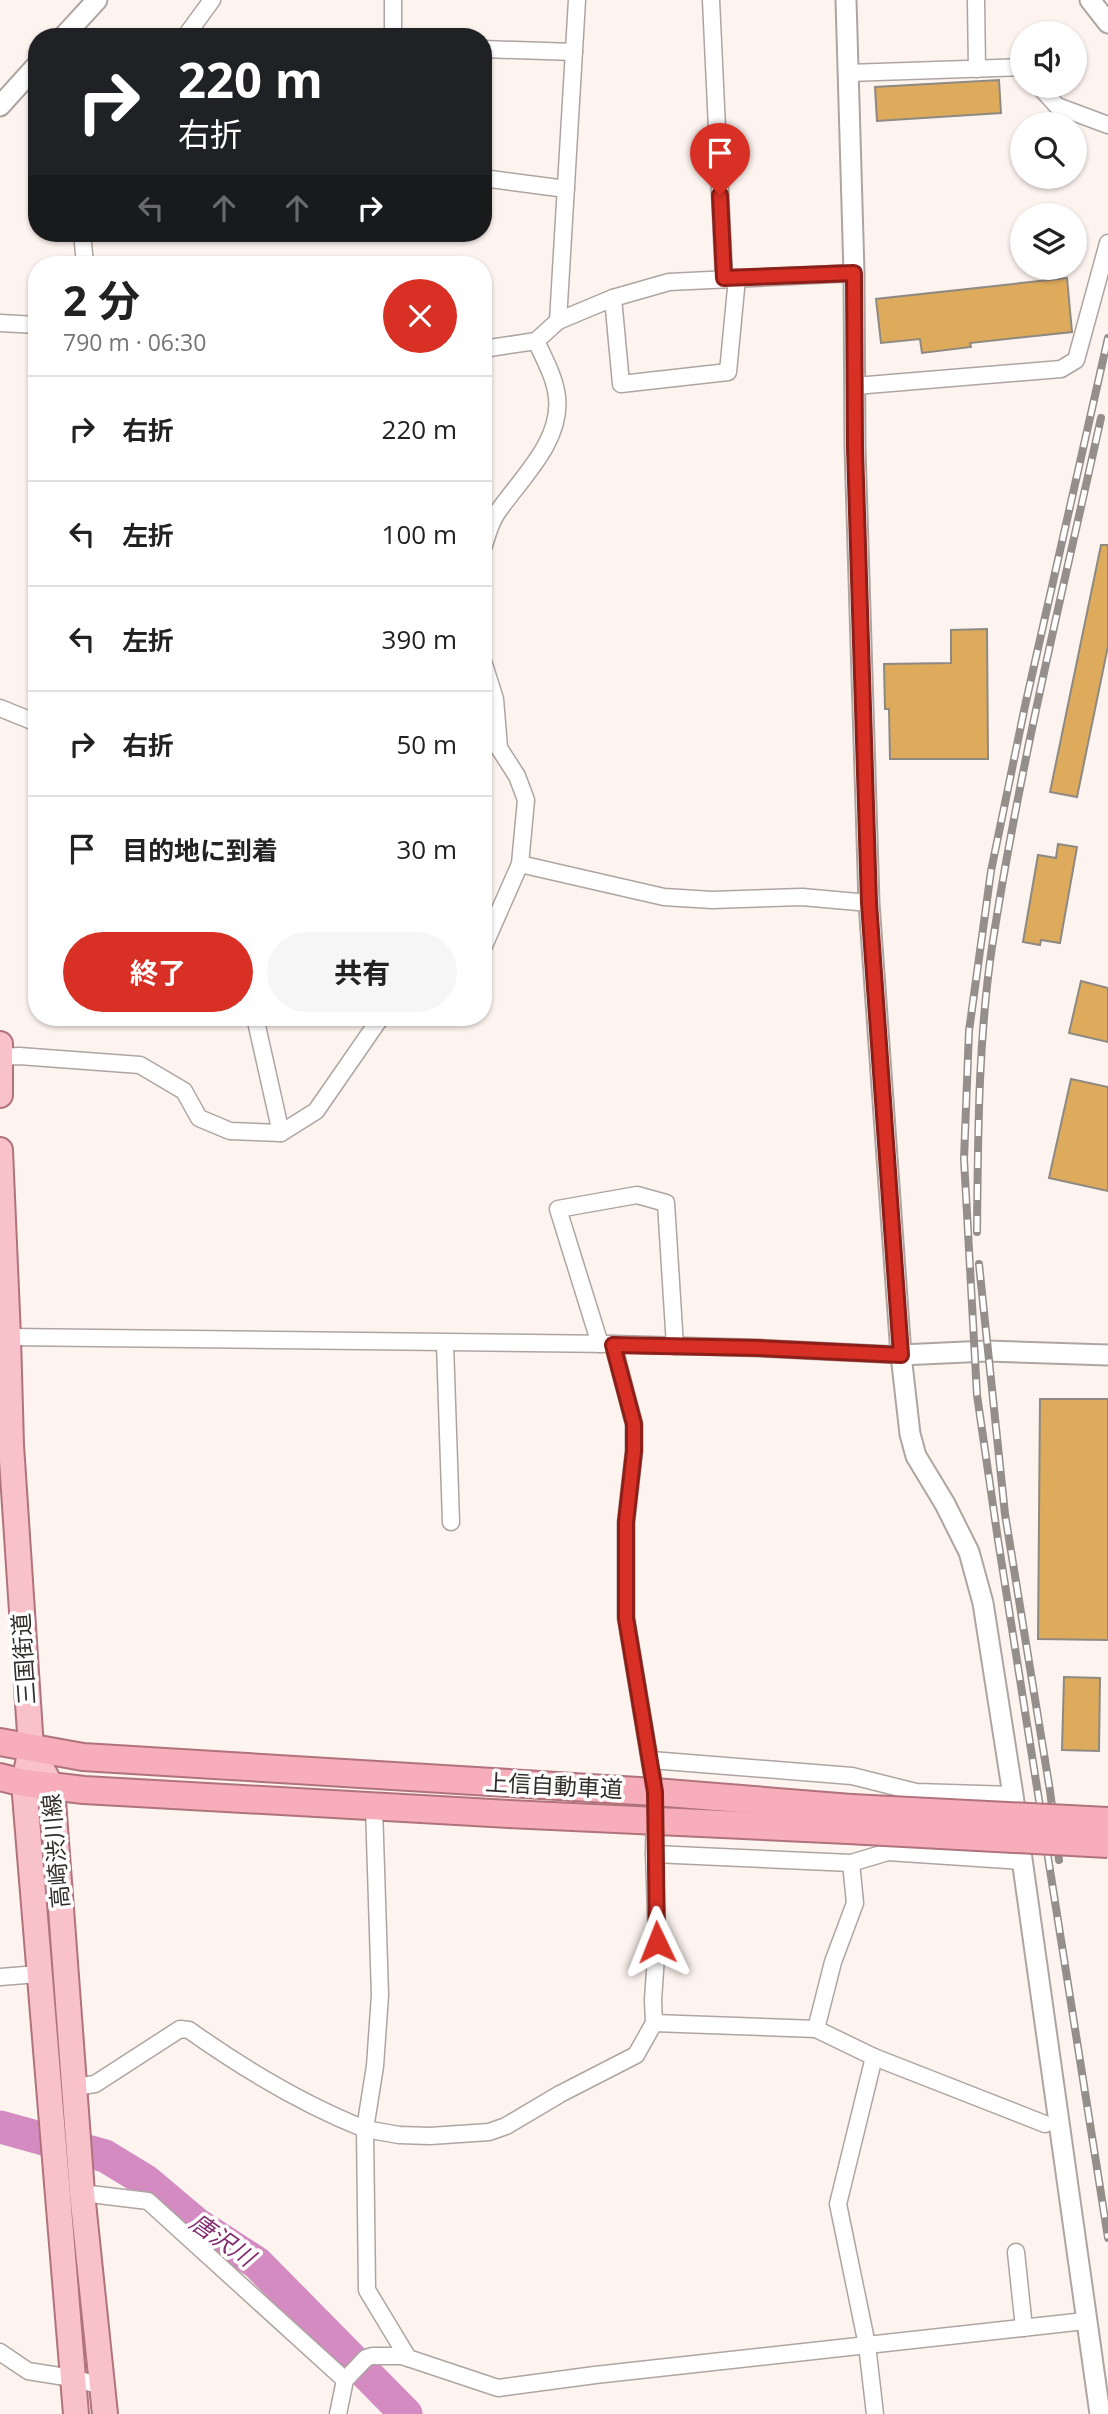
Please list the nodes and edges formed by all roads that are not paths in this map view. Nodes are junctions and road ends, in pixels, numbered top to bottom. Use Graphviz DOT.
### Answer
graph roads {
  1 [pos="97,0"];
  2 [pos="212,0"];
  3 [pos="393,0"];
  4 [pos="577,0"];
  5 [pos="711,0"];
  6 [pos="846,0"];
  7 [pos="976,0"];
  8 [pos="1090,0"];
  9 [pos="1108,23"];
  10 [pos="71,28"];
  11 [pos="192,28"];
  12 [pos="393,28"];
  13 [pos="492,49"];
  14 [pos="574,52"];
  15 [pos="1010,68"];
  16 [pos="977,69"];
  17 [pos="848,73"];
  18 [pos="28,75"];
  19 [pos="1050,98"];
  20 [pos="0,106"];
  21 [pos="1108,125"];
  22 [pos="492,179"];
  23 [pos="566,189"];
  24 [pos="1108,243"];
  25 [pos="854,273"];
  26 [pos="730,278"];
  27 [pos="613,298"];
  28 [pos="558,321"];
  29 [pos="0,323"];
  30 [pos="28,325"];
  31 [pos="536,341"];
  32 [pos="492,348"];
  33 [pos="855,386"];
  34 [pos="492,524"];
  35 [pos="492,690"];
  36 [pos="0,708"];
  37 [pos="28,719"];
  38 [pos="492,737"];
  39 [pos="492,751"];
  40 [pos="520,863"];
  41 [pos="869,903"];
  42 [pos="492,927"];
  43 [pos="257,1026"];
  44 [pos="375,1026"];
  45 [pos="0,1044"];
  46 [pos="1,1057"];
  47 [pos="0,1094"];
  48 [pos="281,1133"];
  49 [pos="0,1150"];
  50 [pos="8,1337"];
  51 [pos="445,1344"];
  52 [pos="607,1344"];
  53 [pos="675,1346"];
  54 [pos="901,1355"];
  55 [pos="1108,1355"];
  56 [pos="451,1522"];
  57 [pos="0,1742"];
  58 [pos="31,1748"];
  59 [pos="651,1760"];
  60 [pos="12,1780"];
  61 [pos="52,1787"];
  62 [pos="655,1792"];
  63 [pos="1013,1795"];
  64 [pos="374,1807"];
  65 [pos="849,1819"];
  66 [pos="1108,1821"];
  67 [pos="655,1822"];
  68 [pos="1108,1844"];
  69 [pos="654,1854"];
  70 [pos="1022,1861"];
  71 [pos="851,1863"];
  72 [pos="38,1974"];
  73 [pos="0,1977"];
  74 [pos="654,2023"];
  75 [pos="816,2029"];
  76 [pos="874,2057"];
  77 [pos="75,2087"];
  78 [pos="1045,2124"];
  79 [pos="365,2129"];
  80 [pos="81,2184"];
  81 [pos="1016,2252"];
  82 [pos="1085,2321"];
  83 [pos="1024,2328"];
  84 [pos="867,2345"];
  85 [pos="0,2352"];
  86 [pos="408,2358"];
  87 [pos="72,2378"];
  88 [pos="345,2380"];
  89 [pos="102,2386"];
  90 [pos="75,2414"];
  91 [pos="105,2414"];
  92 [pos="338,2414"];
  93 [pos="875,2414"];
  94 [pos="1100,2414"];
  1 -- 10 [label="street"];
  2 -- 11 [label="street"];
  3 -- 12 [label="street"];
  4 -- 14 [label="street"];
  5 -- 26 [label="street"];
  6 -- 17 [label="street"];
  7 -- 16 [label="street"];
  8 -- 9 [label="street"];
  13 -- 14 [label="street"];
  14 -- 23 [label="street"];
  15 -- 16 [label="street"];
  16 -- 17 [label="street"];
  17 -- 25 [label="street"];
  18 -- 20 [label="street"];
  19 -- 21 [label="street"];
  22 -- 23 [label="street"];
  23 -- 28 [label="street"];
  24 -- 33 [label="street"];
  25 -- 26 [label="street"];
  25 -- 33 [label="street"];
  26 -- 27 [label="street"];
  26 -- 27 [label="street"];
  27 -- 28 [label="street"];
  28 -- 31 [label="street"];
  29 -- 30 [label="street"];
  31 -- 32 [label="street"];
  31 -- 34 [label="street"];
  33 -- 41 [label="street"];
  35 -- 38 [label="street"];
  36 -- 37 [label="street"];
  39 -- 40 [label="street"];
  40 -- 41 [label="street"];
  40 -- 42 [label="street"];
  41 -- 54 [label="street"];
  43 -- 48 [label="street"];
  44 -- 48 [label="street"];
  45 -- 46 [label="main road"];
  46 -- 47 [label="main road"];
  46 -- 48 [label="street"];
  49 -- 50 [label="main road, 三国街道"];
  50 -- 51 [label="street"];
  50 -- 58 [label="main road, 三国街道"];
  51 -- 52 [label="street"];
  51 -- 56 [label="street"];
  52 -- 53 [label="street"];
  52 -- 53 [label="street"];
  52 -- 59 [label="street"];
  53 -- 54 [label="street"];
  54 -- 55 [label="street"];
  54 -- 63 [label="street"];
  57 -- 58 [label="highway, 上信自動車道"];
  58 -- 60 [label="main road, 高崎渋川線"];
  58 -- 61 [label="main road, 高崎渋川線"];
  58 -- 62 [label="highway, 上信自動車道"];
  59 -- 62 [label="street"];
  59 -- 63 [label="street"];
  60 -- 61 [label="highway, 上信自動車道"];
  60 -- 72 [label="main road, 高崎渋川線"];
  61 -- 64 [label="highway, 上信自動車道"];
  61 -- 77 [label="main road, 高崎渋川線"];
  62 -- 65 [label="highway, 上信自動車道"];
  62 -- 67 [label="street"];
  63 -- 70 [label="street"];
  64 -- 67 [label="highway, 上信自動車道"];
  64 -- 79 [label="street"];
  65 -- 66 [label="highway, 上信自動車道, bridge"];
  65 -- 67 [label="highway, 上信自動車道"];
  65 -- 68 [label="highway, 上信自動車道, bridge"];
  67 -- 69 [label="street"];
  69 -- 71 [label="street"];
  69 -- 74 [label="street"];
  70 -- 71 [label="street"];
  70 -- 82 [label="street"];
  71 -- 75 [label="street"];
  72 -- 73 [label="street"];
  72 -- 87 [label="main road, 高崎渋川線"];
  74 -- 75 [label="street"];
  74 -- 79 [label="street"];
  75 -- 76 [label="street"];
  76 -- 78 [label="street"];
  76 -- 84 [label="street"];
  77 -- 79 [label="street"];
  77 -- 80 [label="main road, 高崎渋川線"];
  79 -- 86 [label="street"];
  80 -- 88 [label="street"];
  80 -- 89 [label="main road, 高崎渋川線"];
  81 -- 83 [label="street"];
  82 -- 83 [label="street"];
  82 -- 94 [label="street"];
  83 -- 84 [label="street"];
  84 -- 86 [label="street"];
  84 -- 93 [label="street"];
  85 -- 87 [label="street"];
  86 -- 88 [label="street"];
  87 -- 89 [label="street"];
  87 -- 90 [label="main road, 高崎渋川線"];
  88 -- 92 [label="street"];
  89 -- 91 [label="main road, 高崎渋川線"];
}
